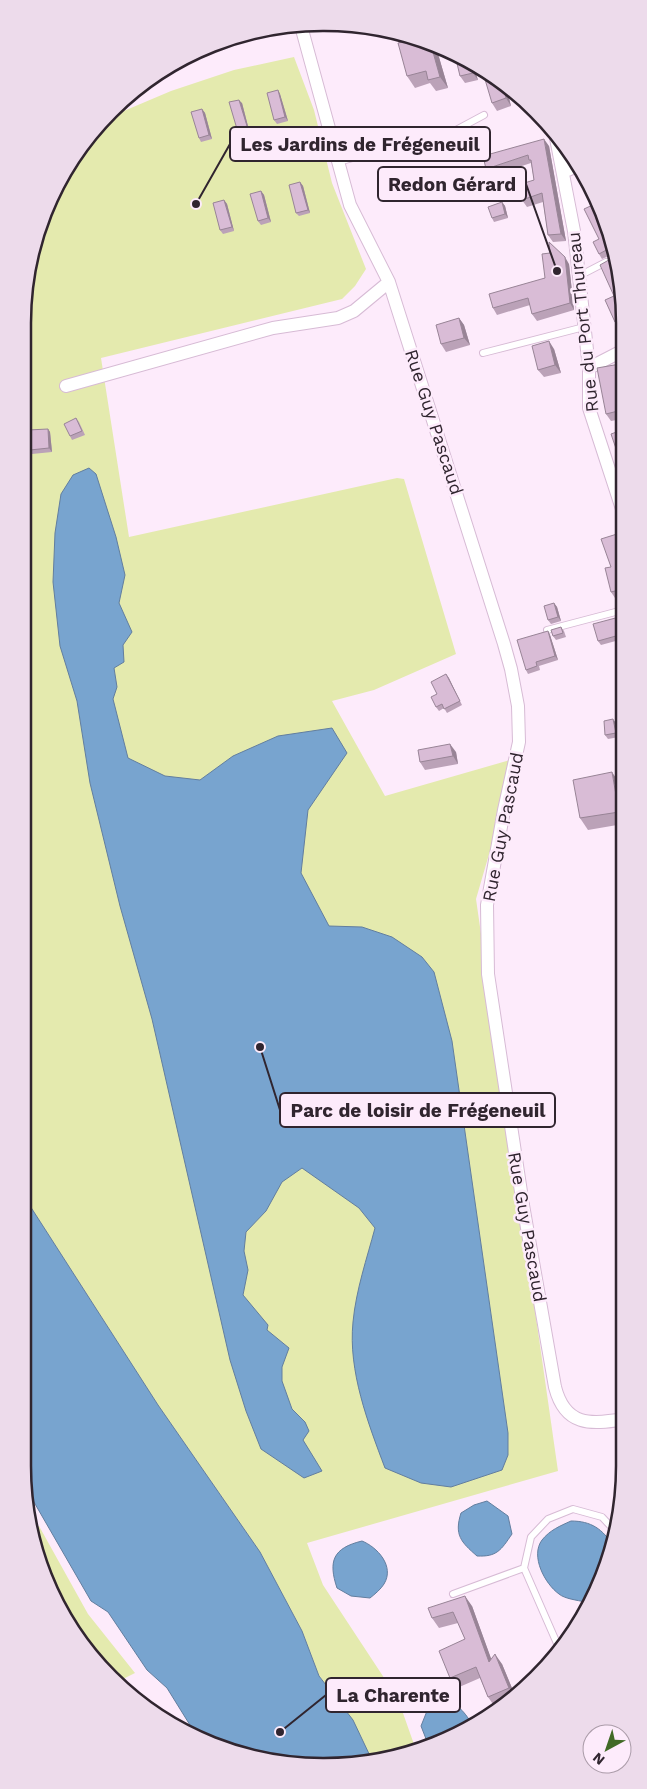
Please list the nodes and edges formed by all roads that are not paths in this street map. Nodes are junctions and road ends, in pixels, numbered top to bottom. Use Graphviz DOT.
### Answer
graph roads {
  1 [pos="302,32"];
  2 [pos="484,115"];
  3 [pos="559,152"];
  4 [pos="337,162"];
  5 [pos="571,169"];
  6 [pos="564,172"];
  7 [pos="609,261"];
  8 [pos="579,276"];
  9 [pos="389,282"];
  10 [pos="584,327"];
  11 [pos="483,353"];
  12 [pos="616,354"];
  13 [pos="589,368"];
  14 [pos="66,386"];
  15 [pos="616,491"];
  16 [pos="616,612"];
  17 [pos="547,630"];
  18 [pos="616,1421"];
  19 [pos="610,1525"];
  20 [pos="524,1568"];
  21 [pos="453,1594"];
  22 [pos="556,1641"];
  1 -- 4 [label="street, Rue Guy Pascaud"];
  2 -- 4 [label="lane"];
  3 -- 6 [label="street, Rue du Port Thureau"];
  4 -- 9 [label="street, Rue Guy Pascaud"];
  5 -- 6 [label="street"];
  6 -- 8 [label="street, Rue du Port Thureau"];
  7 -- 8 [label="lane"];
  8 -- 10 [label="street, Rue du Port Thureau"];
  9 -- 14 [label="street"];
  9 -- 18 [label="street, Rue Guy Pascaud"];
  10 -- 11 [label="lane"];
  10 -- 13 [label="street, Rue du Port Thureau"];
  12 -- 13 [label="street"];
  13 -- 15 [label="street, Rue du Port Thureau"];
  16 -- 17 [label="lane"];
  19 -- 20 [label="lane"];
  20 -- 21 [label="lane"];
  20 -- 22 [label="lane"];
}
